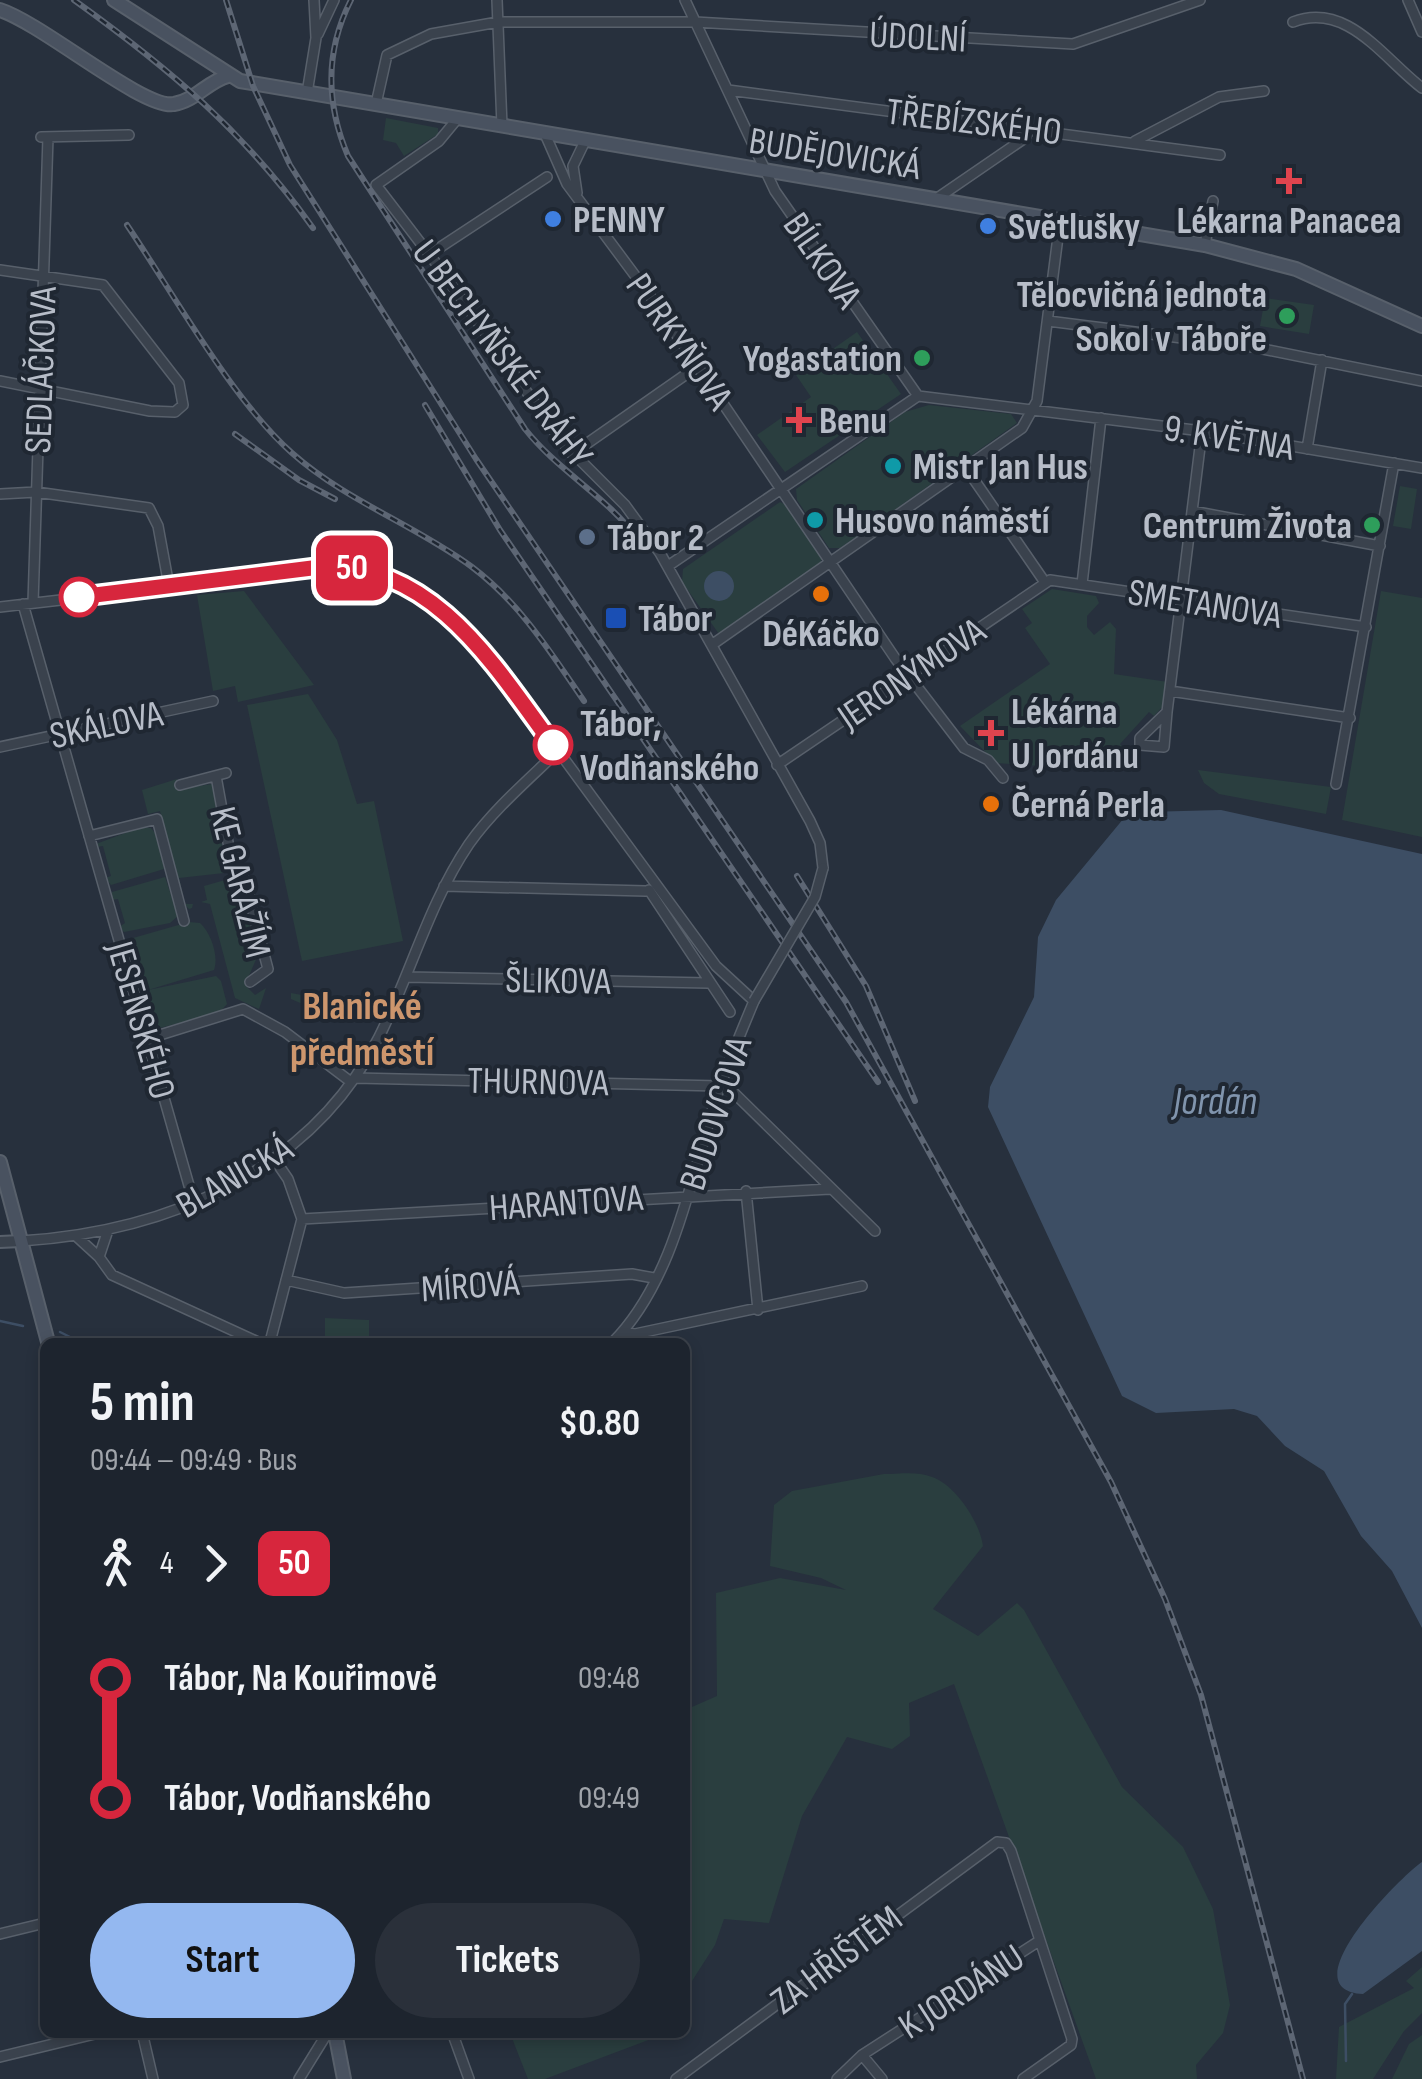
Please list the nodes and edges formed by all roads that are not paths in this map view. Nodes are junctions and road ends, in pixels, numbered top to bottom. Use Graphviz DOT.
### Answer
graph roads {
  1 [pos="114,0"];
  2 [pos="314,0"];
  3 [pos="334,0"];
  4 [pos="497,0"];
  5 [pos="685,0"];
  6 [pos="1200,0"];
  7 [pos="1408,0"];
  8 [pos="0,10"];
  9 [pos="1420,15"];
  10 [pos="498,22"];
  11 [pos="695,22"];
  12 [pos="1293,22"];
  13 [pos="1422,32"];
  14 [pos="316,38"];
  15 [pos="228,76"];
  16 [pos="1422,88"];
  17 [pos="728,90"];
  18 [pos="1264,91"];
  19 [pos="307,93"];
  20 [pos="376,104"];
  21 [pos="458,118"];
  22 [pos="502,126"];
  23 [pos="1030,128"];
  24 [pos="545,134"];
  25 [pos="129,135"];
  26 [pos="585,140"];
  27 [pos="1133,142"];
  28 [pos="1220,155"];
  29 [pos="764,172"];
  30 [pos="546,178"];
  31 [pos="576,192"];
  32 [pos="934,200"];
  33 [pos="1214,201"];
  34 [pos="1060,221"];
  35 [pos="1205,245"];
  36 [pos="430,254"];
  37 [pos="0,270"];
  38 [pos="42,274"];
  39 [pos="1048,321"];
  40 [pos="1422,326"];
  41 [pos="1322,360"];
  42 [pos="698,366"];
  43 [pos="0,381"];
  44 [pos="1422,381"];
  45 [pos="40,386"];
  46 [pos="918,396"];
  47 [pos="1035,410"];
  48 [pos="1101,418"];
  49 [pos="1202,431"];
  50 [pos="1307,449"];
  51 [pos="572,454"];
  52 [pos="1394,463"];
  53 [pos="966,468"];
  54 [pos="1422,468"];
  55 [pos="783,491"];
  56 [pos="36,492"];
  57 [pos="0,494"];
  58 [pos="1192,511"];
  59 [pos="1380,546"];
  60 [pos="831,563"];
  61 [pos="668,566"];
  62 [pos="1044,582"];
  63 [pos="1082,584"];
  64 [pos="169,586"];
  65 [pos="1182,599"];
  66 [pos="28,604"];
  67 [pos="0,607"];
  68 [pos="1366,627"];
  69 [pos="713,644"];
  70 [pos="911,672"];
  71 [pos="1170,691"];
  72 [pos="213,702"];
  73 [pos="1167,712"];
  74 [pos="1350,718"];
  75 [pos="60,734"];
  76 [pos="0,747"];
  77 [pos="558,751"];
  78 [pos="777,765"];
  79 [pos="1003,778"];
  80 [pos="1336,784"];
  81 [pos="180,785"];
  82 [pos="89,836"];
  83 [pos="444,886"];
  84 [pos="651,889"];
  85 [pos="184,921"];
  86 [pos="407,978"];
  87 [pos="250,982"];
  88 [pos="708,984"];
  89 [pos="754,1001"];
  90 [pos="730,1012"];
  91 [pos="147,1038"];
  92 [pos="353,1080"];
  93 [pos="720,1086"];
  94 [pos="275,1160"];
  95 [pos="0,1162"];
  96 [pos="830,1189"];
  97 [pos="746,1191"];
  98 [pos="688,1194"];
  99 [pos="194,1204"];
  100 [pos="302,1218"];
  101 [pos="108,1230"];
  102 [pos="874,1231"];
  103 [pos="76,1236"];
  104 [pos="21,1241"];
  105 [pos="0,1242"];
  106 [pos="99,1257"];
  107 [pos="654,1278"];
  108 [pos="286,1280"];
  109 [pos="862,1286"];
  110 [pos="758,1310"];
  111 [pos="623,1332"];
  112 [pos="47,1338"];
  113 [pos="249,1338"];
  114 [pos="271,1338"];
  115 [pos="617,1338"];
  116 [pos="40,1925"];
  117 [pos="0,1934"];
  118 [pos="1039,1941"];
  119 [pos="78,2038"];
  120 [pos="143,2038"];
  121 [pos="327,2038"];
  122 [pos="333,2038"];
  123 [pos="454,2038"];
  124 [pos="862,2055"];
  125 [pos="0,2057"];
  126 [pos="153,2079"];
  127 [pos="299,2079"];
  128 [pos="344,2079"];
  129 [pos="469,2079"];
  130 [pos="676,2079"];
  131 [pos="837,2079"];
  132 [pos="882,2079"];
  133 [pos="1023,2079"];
  1 -- 15 [label="main road"];
  2 -- 14 [label="street"];
  3 -- 14 [label="street"];
  4 -- 10 [label="street"];
  5 -- 11 [label="street, BÍLKOVA"];
  6 -- 11 [label="street, ÚDOLNÍ"];
  7 -- 9 [label="street"];
  8 -- 15 [label="main road"];
  9 -- 13 [label="street"];
  10 -- 11 [label="street, ÚDOLNÍ"];
  10 -- 20 [label="street, ÚDOLNÍ"];
  10 -- 22 [label="street"];
  11 -- 17 [label="street, BÍLKOVA"];
  12 -- 16 [label="street"];
  14 -- 19 [label="street"];
  15 -- 19 [label="main road, BUDĚJOVICKÁ"];
  17 -- 23 [label="street, TŘEBÍZSKÉHO"];
  17 -- 29 [label="street, BÍLKOVA"];
  18 -- 27 [label="street"];
  19 -- 20 [label="main road, BUDĚJOVICKÁ"];
  20 -- 21 [label="main road, BUDĚJOVICKÁ"];
  21 -- 22 [label="main road, BUDĚJOVICKÁ"];
  21 -- 36 [label="street, U BECHYŇSKÉ DRÁHY"];
  22 -- 24 [label="main road, BUDĚJOVICKÁ"];
  23 -- 27 [label="street, TŘEBÍZSKÉHO"];
  23 -- 32 [label="street"];
  24 -- 26 [label="main road, BUDĚJOVICKÁ"];
  24 -- 31 [label="street, PURKYŇOVA"];
  25 -- 38 [label="street, SEDLÁČKOVA"];
  26 -- 29 [label="main road, BUDĚJOVICKÁ"];
  26 -- 31 [label="street"];
  27 -- 28 [label="street, TŘEBÍZSKÉHO"];
  29 -- 32 [label="main road, BUDĚJOVICKÁ"];
  29 -- 46 [label="street, BÍLKOVA"];
  30 -- 36 [label="street"];
  31 -- 42 [label="street, PURKYŇOVA"];
  32 -- 34 [label="main road, BUDĚJOVICKÁ"];
  33 -- 35 [label="street"];
  34 -- 35 [label="main road, BUDĚJOVICKÁ"];
  34 -- 39 [label="street"];
  35 -- 40 [label="main road, BUDĚJOVICKÁ"];
  36 -- 51 [label="street, U BECHYŇSKÉ DRÁHY"];
  37 -- 38 [label="street"];
  38 -- 45 [label="street, SEDLÁČKOVA"];
  38 -- 45 [label="street"];
  39 -- 41 [label="street"];
  39 -- 47 [label="street"];
  41 -- 44 [label="street"];
  41 -- 50 [label="street"];
  42 -- 51 [label="street"];
  42 -- 55 [label="street, PURKYŇOVA"];
  43 -- 45 [label="street"];
  45 -- 56 [label="street, SEDLÁČKOVA"];
  46 -- 47 [label="street"];
  46 -- 55 [label="street"];
  47 -- 48 [label="street, 9. KVĚTNA"];
  47 -- 53 [label="street"];
  48 -- 49 [label="street, 9. KVĚTNA"];
  48 -- 63 [label="street"];
  49 -- 50 [label="street, 9. KVĚTNA"];
  49 -- 58 [label="street"];
  50 -- 52 [label="street, 9. KVĚTNA"];
  51 -- 61 [label="street, U BECHYŇSKÉ DRÁHY"];
  52 -- 54 [label="street, 9. KVĚTNA"];
  52 -- 59 [label="street"];
  53 -- 60 [label="street"];
  53 -- 62 [label="street"];
  55 -- 60 [label="street"];
  55 -- 61 [label="street"];
  56 -- 57 [label="street"];
  56 -- 64 [label="street"];
  56 -- 66 [label="street, SEDLÁČKOVA"];
  58 -- 59 [label="street"];
  58 -- 65 [label="street"];
  59 -- 68 [label="street"];
  60 -- 69 [label="street"];
  60 -- 70 [label="street"];
  61 -- 69 [label="street"];
  62 -- 63 [label="street, SMETANOVA"];
  62 -- 70 [label="street, JERONÝMOVA"];
  63 -- 65 [label="street, SMETANOVA"];
  64 -- 66 [label="street"];
  64 -- 77 [label="street"];
  65 -- 68 [label="street, SMETANOVA"];
  65 -- 71 [label="street"];
  66 -- 67 [label="street"];
  66 -- 75 [label="street, JESENSKÉHO"];
  68 -- 74 [label="street"];
  69 -- 78 [label="street"];
  70 -- 78 [label="street, JERONÝMOVA"];
  70 -- 79 [label="street"];
  71 -- 73 [label="street"];
  71 -- 74 [label="street"];
  72 -- 75 [label="street, SKÁLOVA"];
  74 -- 80 [label="street"];
  75 -- 76 [label="street, SKÁLOVA"];
  75 -- 82 [label="street, JESENSKÉHO"];
  77 -- 83 [label="street, BLANICKÁ"];
  77 -- 84 [label="street"];
  78 -- 89 [label="street, BUDOVCOVA, bridge"];
  81 -- 87 [label="street, KE GARÁŽÍM"];
  82 -- 85 [label="street, JESENSKÉHO"];
  82 -- 91 [label="street, JESENSKÉHO"];
  83 -- 84 [label="street"];
  83 -- 86 [label="street, BLANICKÁ"];
  84 -- 88 [label="street"];
  84 -- 89 [label="street"];
  86 -- 88 [label="street, ŠLIKOVA"];
  86 -- 92 [label="street, BLANICKÁ"];
  88 -- 90 [label="street"];
  89 -- 93 [label="street, BUDOVCOVA"];
  91 -- 92 [label="street"];
  91 -- 99 [label="street, JESENSKÉHO"];
  92 -- 93 [label="street, THURNOVA"];
  92 -- 94 [label="street, BLANICKÁ"];
  93 -- 96 [label="street"];
  93 -- 98 [label="street, BUDOVCOVA"];
  94 -- 99 [label="street, BLANICKÁ"];
  94 -- 100 [label="street"];
  95 -- 104 [label="main road"];
  96 -- 97 [label="street, HARANTOVA"];
  96 -- 102 [label="street"];
  97 -- 98 [label="street, HARANTOVA"];
  97 -- 110 [label="street"];
  98 -- 100 [label="street, HARANTOVA"];
  98 -- 107 [label="street, BUDOVCOVA"];
  99 -- 101 [label="street, BLANICKÁ"];
  100 -- 108 [label="street"];
  101 -- 103 [label="street, BLANICKÁ"];
  101 -- 106 [label="street"];
  103 -- 104 [label="street, BLANICKÁ"];
  103 -- 106 [label="street"];
  104 -- 105 [label="street, BLANICKÁ"];
  104 -- 112 [label="main road"];
  106 -- 113 [label="street"];
  107 -- 108 [label="street, MÍROVÁ"];
  107 -- 111 [label="street, BUDOVCOVA"];
  108 -- 114 [label="street"];
  109 -- 110 [label="street"];
  110 -- 111 [label="street"];
  111 -- 115 [label="street, BUDOVCOVA"];
  116 -- 117 [label="street"];
  118 -- 124 [label="street, K JORDÁNU"];
  118 -- 130 [label="street, ZA HŘIŠTĚM"];
  118 -- 133 [label="street"];
  119 -- 125 [label="street"];
  120 -- 126 [label="street"];
  121 -- 127 [label="street"];
  122 -- 128 [label="main road"];
  123 -- 129 [label="street"];
  124 -- 131 [label="street, K JORDÁNU"];
  124 -- 132 [label="street"];
}
